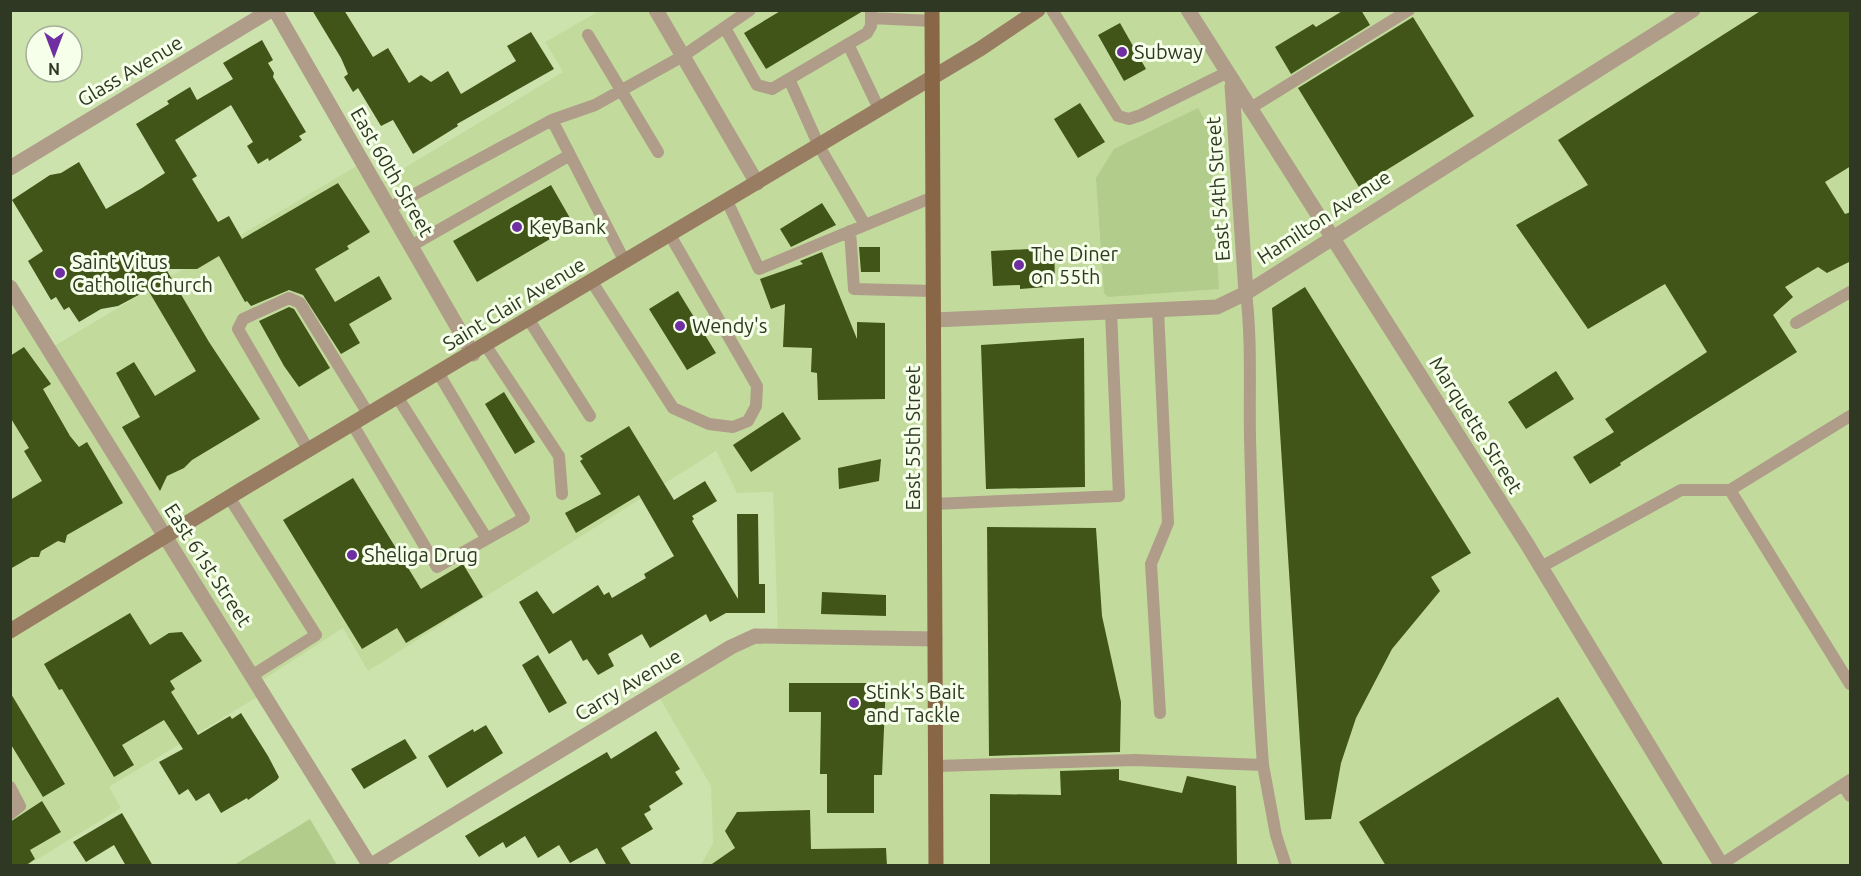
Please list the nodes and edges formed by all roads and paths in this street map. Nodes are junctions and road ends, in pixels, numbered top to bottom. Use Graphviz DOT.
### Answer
graph roads {
  1 [pos="273,10"];
  2 [pos="656,10"];
  3 [pos="750,10"];
  4 [pos="1038,10"];
  5 [pos="1052,10"];
  6 [pos="1188,10"];
  7 [pos="1693,10"];
  8 [pos="1404,12"];
  9 [pos="871,14"];
  10 [pos="932,16"];
  11 [pos="725,28"];
  12 [pos="588,35"];
  13 [pos="848,44"];
  14 [pos="683,56"];
  15 [pos="933,77"];
  16 [pos="1229,78"];
  17 [pos="789,79"];
  18 [pos="622,90"];
  19 [pos="879,109"];
  20 [pos="1249,109"];
  21 [pos="552,120"];
  22 [pos="819,146"];
  23 [pos="658,152"];
  24 [pos="570,155"];
  25 [pos="10,168"];
  26 [pos="757,183"];
  27 [pos="933,197"];
  28 [pos="727,201"];
  29 [pos="389,208"];
  30 [pos="865,225"];
  31 [pos="850,231"];
  32 [pos="670,235"];
  33 [pos="1332,237"];
  34 [pos="411,246"];
  35 [pos="626,262"];
  36 [pos="592,282"];
  37 [pos="10,287"];
  38 [pos="933,291"];
  39 [pos="1246,292"];
  40 [pos="1851,292"];
  41 [pos="1158,310"];
  42 [pos="1112,312"];
  43 [pos="529,320"];
  44 [pos="934,320"];
  45 [pos="1796,323"];
  46 [pos="479,350"];
  47 [pos="439,374"];
  48 [pos="398,398"];
  49 [pos="369,415"];
  50 [pos="1851,416"];
  51 [pos="590,417"];
  52 [pos="353,425"];
  53 [pos="309,451"];
  54 [pos="1730,490"];
  55 [pos="562,494"];
  56 [pos="229,497"];
  57 [pos="934,504"];
  58 [pos="165,537"];
  59 [pos="487,539"];
  60 [pos="1541,567"];
  61 [pos="10,631"];
  62 [pos="935,639"];
  63 [pos="253,675"];
  64 [pos="1851,684"];
  65 [pos="1160,713"];
  66 [pos="1263,765"];
  67 [pos="936,766"];
  68 [pos="10,787"];
  69 [pos="1848,787"];
  70 [pos="10,814"];
  71 [pos="1722,865"];
  72 [pos="370,866"];
  73 [pos="936,866"];
  74 [pos="1286,866"];
  1 -- 25 [label="street, Glass Avenue"];
  1 -- 29 [label="street, East 60th Street"];
  2 -- 14 [label="street"];
  3 -- 11 [label="lane"];
  4 -- 15 [label="main road, Saint Clair Avenue"];
  5 -- 16 [label="lane"];
  6 -- 16 [label="street, Marquette Street"];
  7 -- 33 [label="street, Hamilton Avenue"];
  8 -- 20 [label="lane"];
  9 -- 10 [label="lane"];
  9 -- 13 [label="lane"];
  10 -- 15 [label="main road, East 55th Street"];
  11 -- 14 [label="lane"];
  11 -- 17 [label="lane"];
  12 -- 18 [label="lane"];
  13 -- 17 [label="lane"];
  13 -- 19 [label="lane"];
  14 -- 18 [label="lane"];
  14 -- 26 [label="street"];
  15 -- 19 [label="main road, Saint Clair Avenue"];
  15 -- 27 [label="main road, East 55th Street"];
  16 -- 20 [label="street, Marquette Street"];
  16 -- 39 [label="street, East 54th Street"];
  17 -- 22 [label="lane"];
  18 -- 21 [label="lane"];
  18 -- 23 [label="lane"];
  19 -- 22 [label="main road, Saint Clair Avenue"];
  20 -- 33 [label="street, Marquette Street"];
  21 -- 24 [label="lane"];
  21 -- 29 [label="lane"];
  22 -- 26 [label="main road, Saint Clair Avenue"];
  22 -- 30 [label="lane"];
  24 -- 34 [label="lane"];
  24 -- 35 [label="lane"];
  26 -- 28 [label="main road, Saint Clair Avenue"];
  27 -- 30 [label="lane"];
  27 -- 38 [label="main road, East 55th Street"];
  28 -- 31 [label="lane"];
  28 -- 32 [label="main road, Saint Clair Avenue"];
  29 -- 34 [label="street, East 60th Street"];
  30 -- 31 [label="lane"];
  31 -- 38 [label="lane"];
  32 -- 35 [label="main road, Saint Clair Avenue"];
  32 -- 36 [label="lane"];
  33 -- 39 [label="street, Hamilton Avenue"];
  33 -- 60 [label="street, Marquette Street"];
  34 -- 46 [label="street, East 60th Street"];
  35 -- 36 [label="main road, Saint Clair Avenue"];
  36 -- 43 [label="main road, Saint Clair Avenue"];
  37 -- 58 [label="street, East 61st Street"];
  38 -- 44 [label="main road, East 55th Street"];
  39 -- 41 [label="street, Hamilton Avenue"];
  39 -- 66 [label="lane"];
  40 -- 45 [label="lane"];
  41 -- 42 [label="street, Hamilton Avenue"];
  41 -- 65 [label="lane"];
  42 -- 44 [label="street, Hamilton Avenue"];
  42 -- 57 [label="lane"];
  43 -- 46 [label="main road, Saint Clair Avenue"];
  43 -- 51 [label="lane"];
  44 -- 57 [label="main road, East 55th Street"];
  46 -- 47 [label="main road, Saint Clair Avenue"];
  46 -- 55 [label="lane"];
  47 -- 48 [label="main road, Saint Clair Avenue"];
  47 -- 59 [label="lane"];
  48 -- 49 [label="main road, Saint Clair Avenue"];
  48 -- 59 [label="lane"];
  49 -- 52 [label="main road, Saint Clair Avenue"];
  49 -- 53 [label="lane"];
  50 -- 54 [label="lane"];
  52 -- 53 [label="main road, Saint Clair Avenue"];
  52 -- 59 [label="lane"];
  53 -- 56 [label="main road, Saint Clair Avenue"];
  54 -- 60 [label="lane"];
  54 -- 64 [label="lane"];
  56 -- 58 [label="main road, Saint Clair Avenue"];
  56 -- 63 [label="lane"];
  57 -- 62 [label="main road, East 55th Street"];
  58 -- 61 [label="main road, Saint Clair Avenue"];
  58 -- 63 [label="street, East 61st Street"];
  60 -- 71 [label="street, Marquette Street"];
  62 -- 67 [label="main road, East 55th Street"];
  62 -- 72 [label="street, Carry Avenue"];
  63 -- 72 [label="street, East 61st Street"];
  66 -- 67 [label="lane"];
  66 -- 74 [label="lane"];
  67 -- 73 [label="main road, East 55th Street"];
  68 -- 70 [label="lane"];
  69 -- 71 [label="lane"];
}
